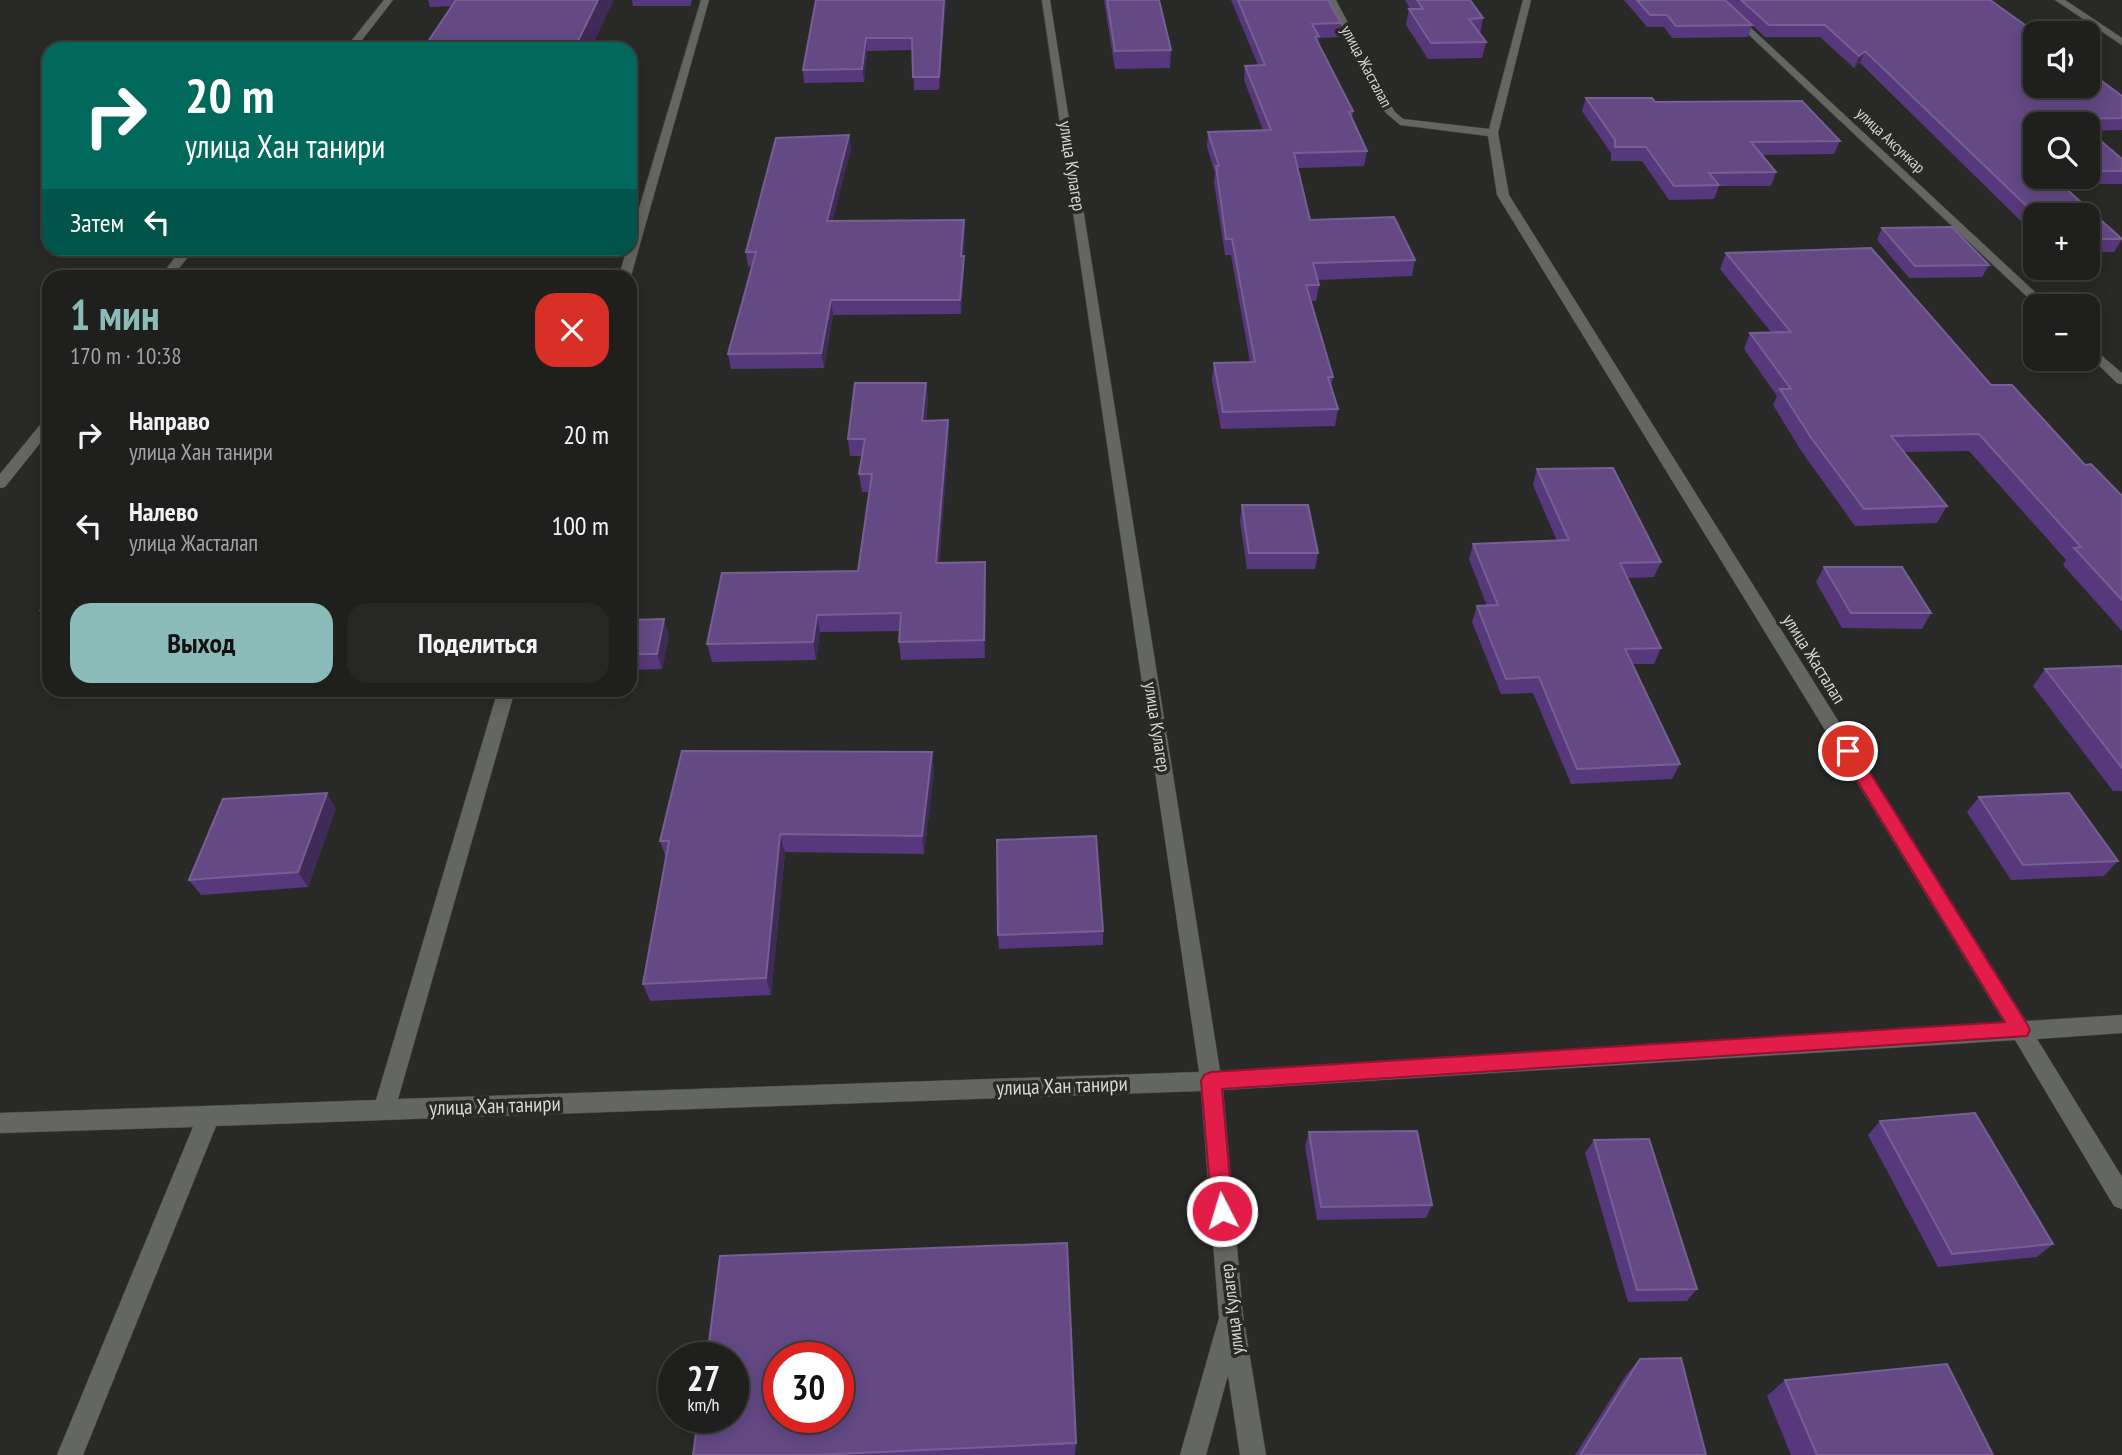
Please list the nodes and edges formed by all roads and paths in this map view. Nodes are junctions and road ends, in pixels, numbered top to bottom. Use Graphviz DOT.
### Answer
graph roads {
  1 [pos="389,0"];
  2 [pos="705,0"];
  3 [pos="1046,0"];
  4 [pos="1332,0"];
  5 [pos="1527,0"];
  6 [pos="1716,0"];
  7 [pos="2059,0"];
  8 [pos="356,42"];
  9 [pos="2122,42"];
  10 [pos="1493,133"];
  11 [pos="637,235"];
  12 [pos="183,256"];
  13 [pos="172,270"];
  14 [pos="2030,294"];
  15 [pos="2100,359"];
  16 [pos="2122,380"];
  17 [pos="42,432"];
  18 [pos="0,484"];
  19 [pos="504,697"];
  20 [pos="2122,1024"];
  21 [pos="2021,1030"];
  22 [pos="1211,1081"];
  23 [pos="384,1110"];
  24 [pos="208,1117"];
  25 [pos="0,1123"];
  26 [pos="2122,1199"];
  27 [pos="1231,1315"];
  28 [pos="70,1455"];
  29 [pos="1193,1455"];
  30 [pos="1253,1455"];
  1 -- 8 [label="street"];
  2 -- 11 [label="street"];
  3 -- 22 [label="street, улица Кулагер"];
  4 -- 10 [label="street, улица Жасталап"];
  5 -- 10 [label="street, улица Жасталап"];
  6 -- 14 [label="street, улица Аксункар"];
  7 -- 9 [label="street"];
  10 -- 21 [label="street, улица Жасталап"];
  12 -- 13 [label="street"];
  15 -- 16 [label="street"];
  17 -- 18 [label="street"];
  19 -- 23 [label="street"];
  20 -- 21 [label="street, улица Хан танири"];
  21 -- 22 [label="street, улица Хан танири"];
  21 -- 26 [label="street, улица Жасталап"];
  22 -- 23 [label="street, улица Хан танири"];
  22 -- 27 [label="street, улица Кулагер"];
  23 -- 24 [label="street, улица Хан танири"];
  24 -- 25 [label="street, улица Хан танири"];
  24 -- 28 [label="street"];
  27 -- 29 [label="street"];
  27 -- 30 [label="street, улица Кулагер"];
}
